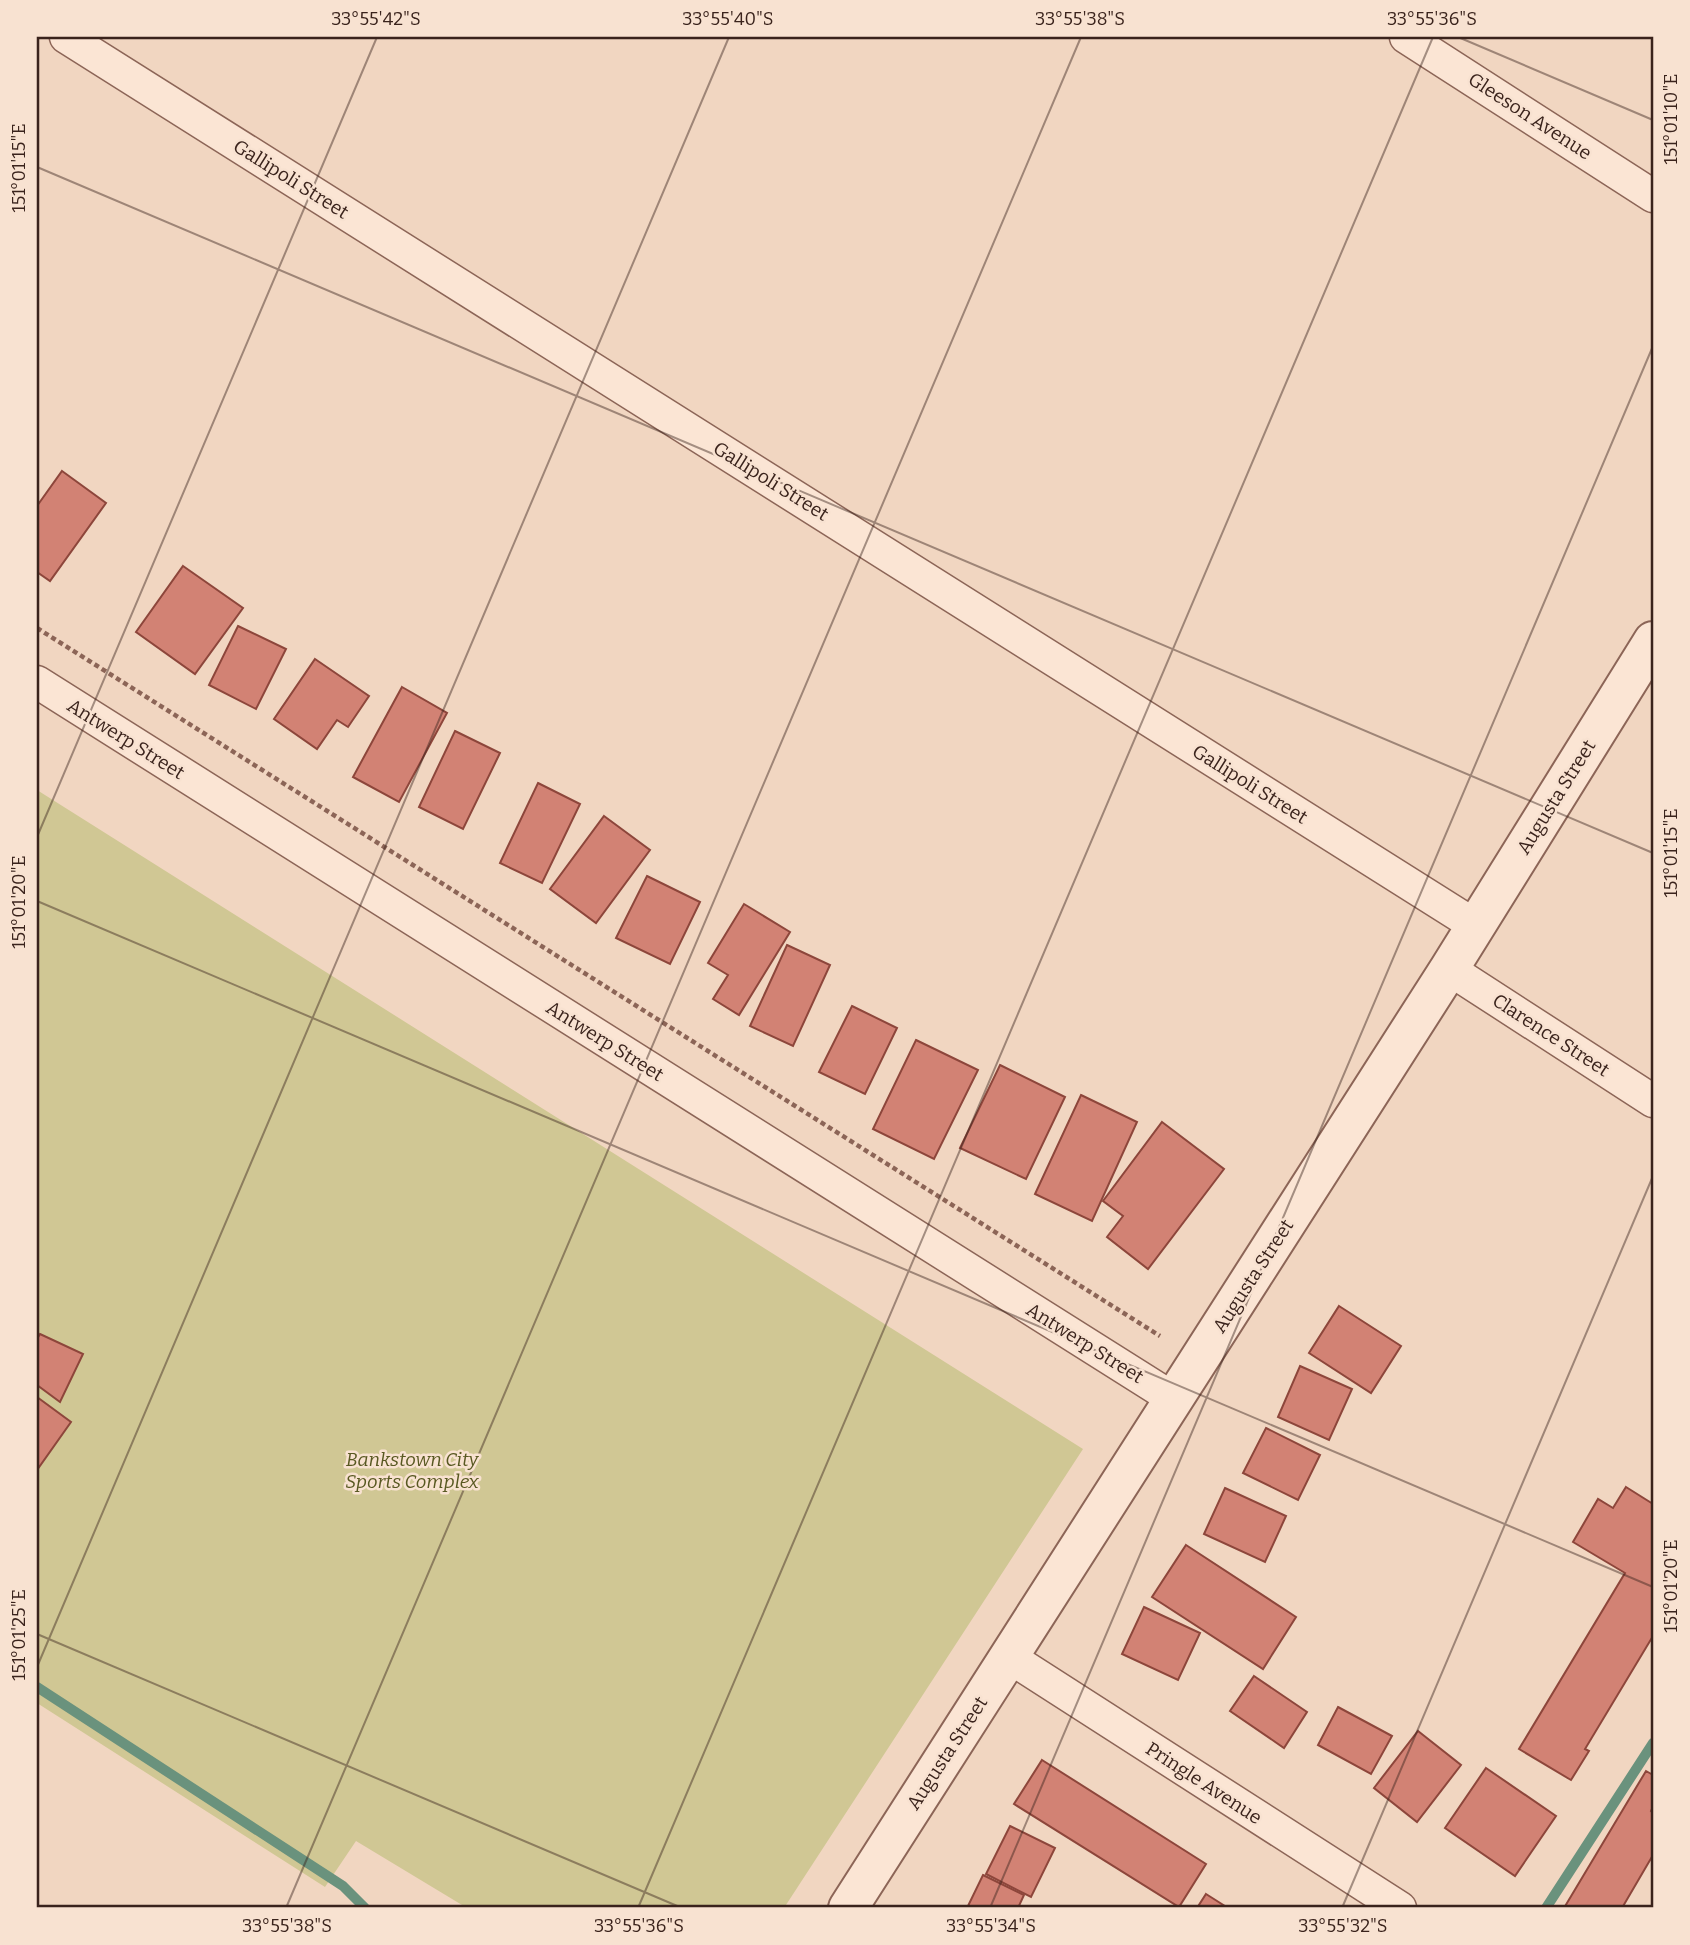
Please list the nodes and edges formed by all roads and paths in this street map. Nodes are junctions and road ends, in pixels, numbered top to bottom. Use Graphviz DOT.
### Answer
graph roads {
  1 [pos="66,37"];
  2 [pos="1406,37"];
  3 [pos="1653,196"];
  4 [pos="37,628"];
  5 [pos="1653,640"];
  6 [pos="37,682"];
  7 [pos="1476,926"];
  8 [pos="1449,969"];
  9 [pos="1653,1101"];
  10 [pos="1160,1336"];
  11 [pos="1174,1399"];
  12 [pos="1009,1657"];
  13 [pos="848,1908"];
  14 [pos="1400,1908"];
  1 -- 7 [label="street, Gallipoli Street"];
  2 -- 3 [label="street, Gleeson Avenue"];
  4 -- 10 [label="path"];
  5 -- 7 [label="street, Augusta Street"];
  6 -- 11 [label="street, Antwerp Street"];
  7 -- 8 [label="street, Augusta Street"];
  8 -- 9 [label="street, Clarence Street"];
  8 -- 11 [label="street, Augusta Street"];
  11 -- 12 [label="street, Augusta Street"];
  12 -- 13 [label="street, Augusta Street"];
  12 -- 14 [label="street, Pringle Avenue"];
}
